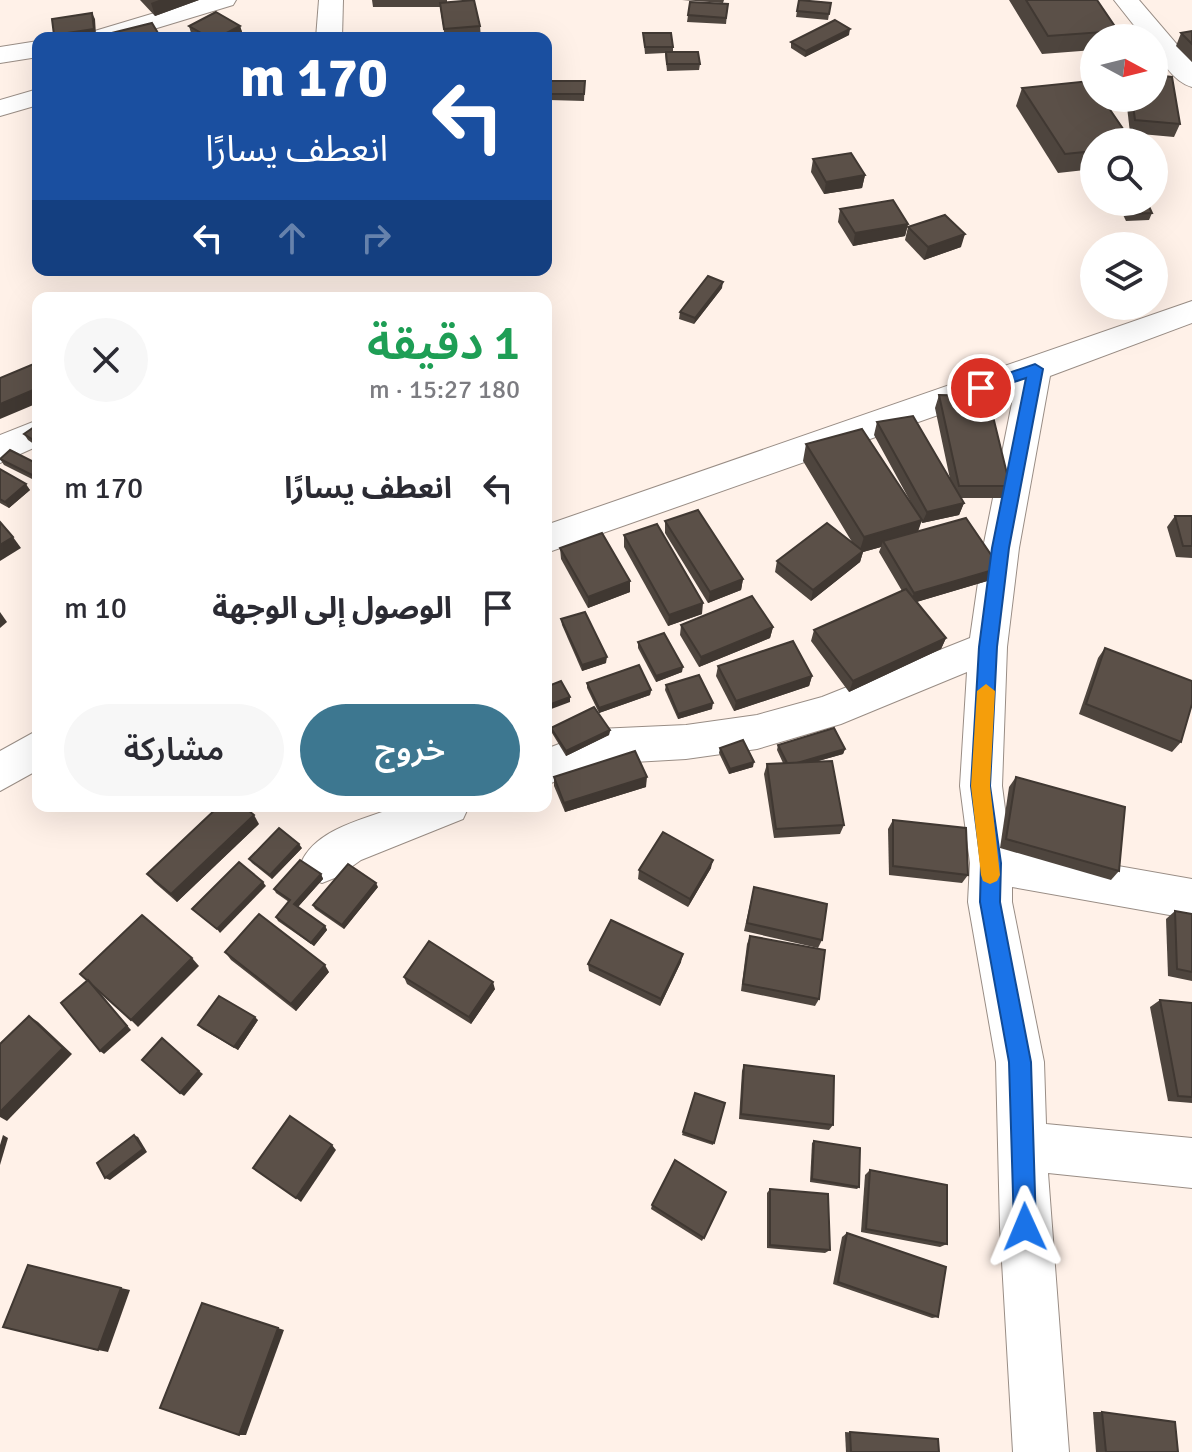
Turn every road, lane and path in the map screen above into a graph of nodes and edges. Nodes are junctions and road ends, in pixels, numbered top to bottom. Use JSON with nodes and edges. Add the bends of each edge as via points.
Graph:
{"nodes":[{"id":1,"x":224,"y":0,"type":"edge"},
{"id":2,"x":331,"y":0,"type":"edge"},
{"id":3,"x":1126,"y":0,"type":"edge"},
{"id":4,"x":117,"y":32,"type":"edge"},
{"id":5,"x":329,"y":32,"type":"edge"},
{"id":6,"x":32,"y":50,"type":"edge"},
{"id":7,"x":0,"y":55,"type":"edge"},
{"id":8,"x":1192,"y":79,"type":"edge"},
{"id":9,"x":32,"y":99,"type":"edge"},
{"id":10,"x":0,"y":108,"type":"edge"},
{"id":11,"x":1192,"y":311,"type":"edge"},
{"id":12,"x":1035,"y":369,"type":"junction"},
{"id":13,"x":32,"y":435,"type":"edge"},
{"id":14,"x":0,"y":450,"type":"edge"},
{"id":15,"x":552,"y":537,"type":"edge"},
{"id":16,"x":988,"y":647,"type":"junction"},
{"id":17,"x":32,"y":752,"type":"edge"},
{"id":18,"x":552,"y":765,"type":"edge"},
{"id":19,"x":0,"y":773,"type":"edge"},
{"id":20,"x":433,"y":812,"type":"edge"},
{"id":21,"x":322,"y":863,"type":"dead end"},
{"id":22,"x":991,"y":863,"type":"junction"},
{"id":23,"x":1192,"y":899,"type":"edge"},
{"id":24,"x":1023,"y":1146,"type":"junction"},
{"id":25,"x":1192,"y":1163,"type":"edge"},
{"id":26,"x":1041,"y":1452,"type":"edge"}],
"edges":[{"from":1,"to":4,"type":"street"},
{"from":2,"to":5,"type":"street"},
{"from":3,"to":8,"type":"street"},
{"from":6,"to":7,"type":"street"},
{"from":9,"to":10,"type":"street"},
{"from":11,"to":12,"type":"street"},
{"from":12,"to":15,"type":"street"},
{"from":12,"to":16,"type":"street"},
{"from":13,"to":14,"type":"street"},
{"from":16,"to":18,"type":"street","via":[[827,712],[757,732],[598,747]]},
{"from":16,"to":22,"type":"street","via":[[981,786]]},
{"from":17,"to":19,"type":"street"},
{"from":20,"to":21,"type":"street","via":[[346,846]]},
{"from":22,"to":23,"type":"street"},
{"from":22,"to":24,"type":"street","via":[[990,902],[1020,1062]]},
{"from":24,"to":25,"type":"street"},
{"from":24,"to":26,"type":"street"}]}
